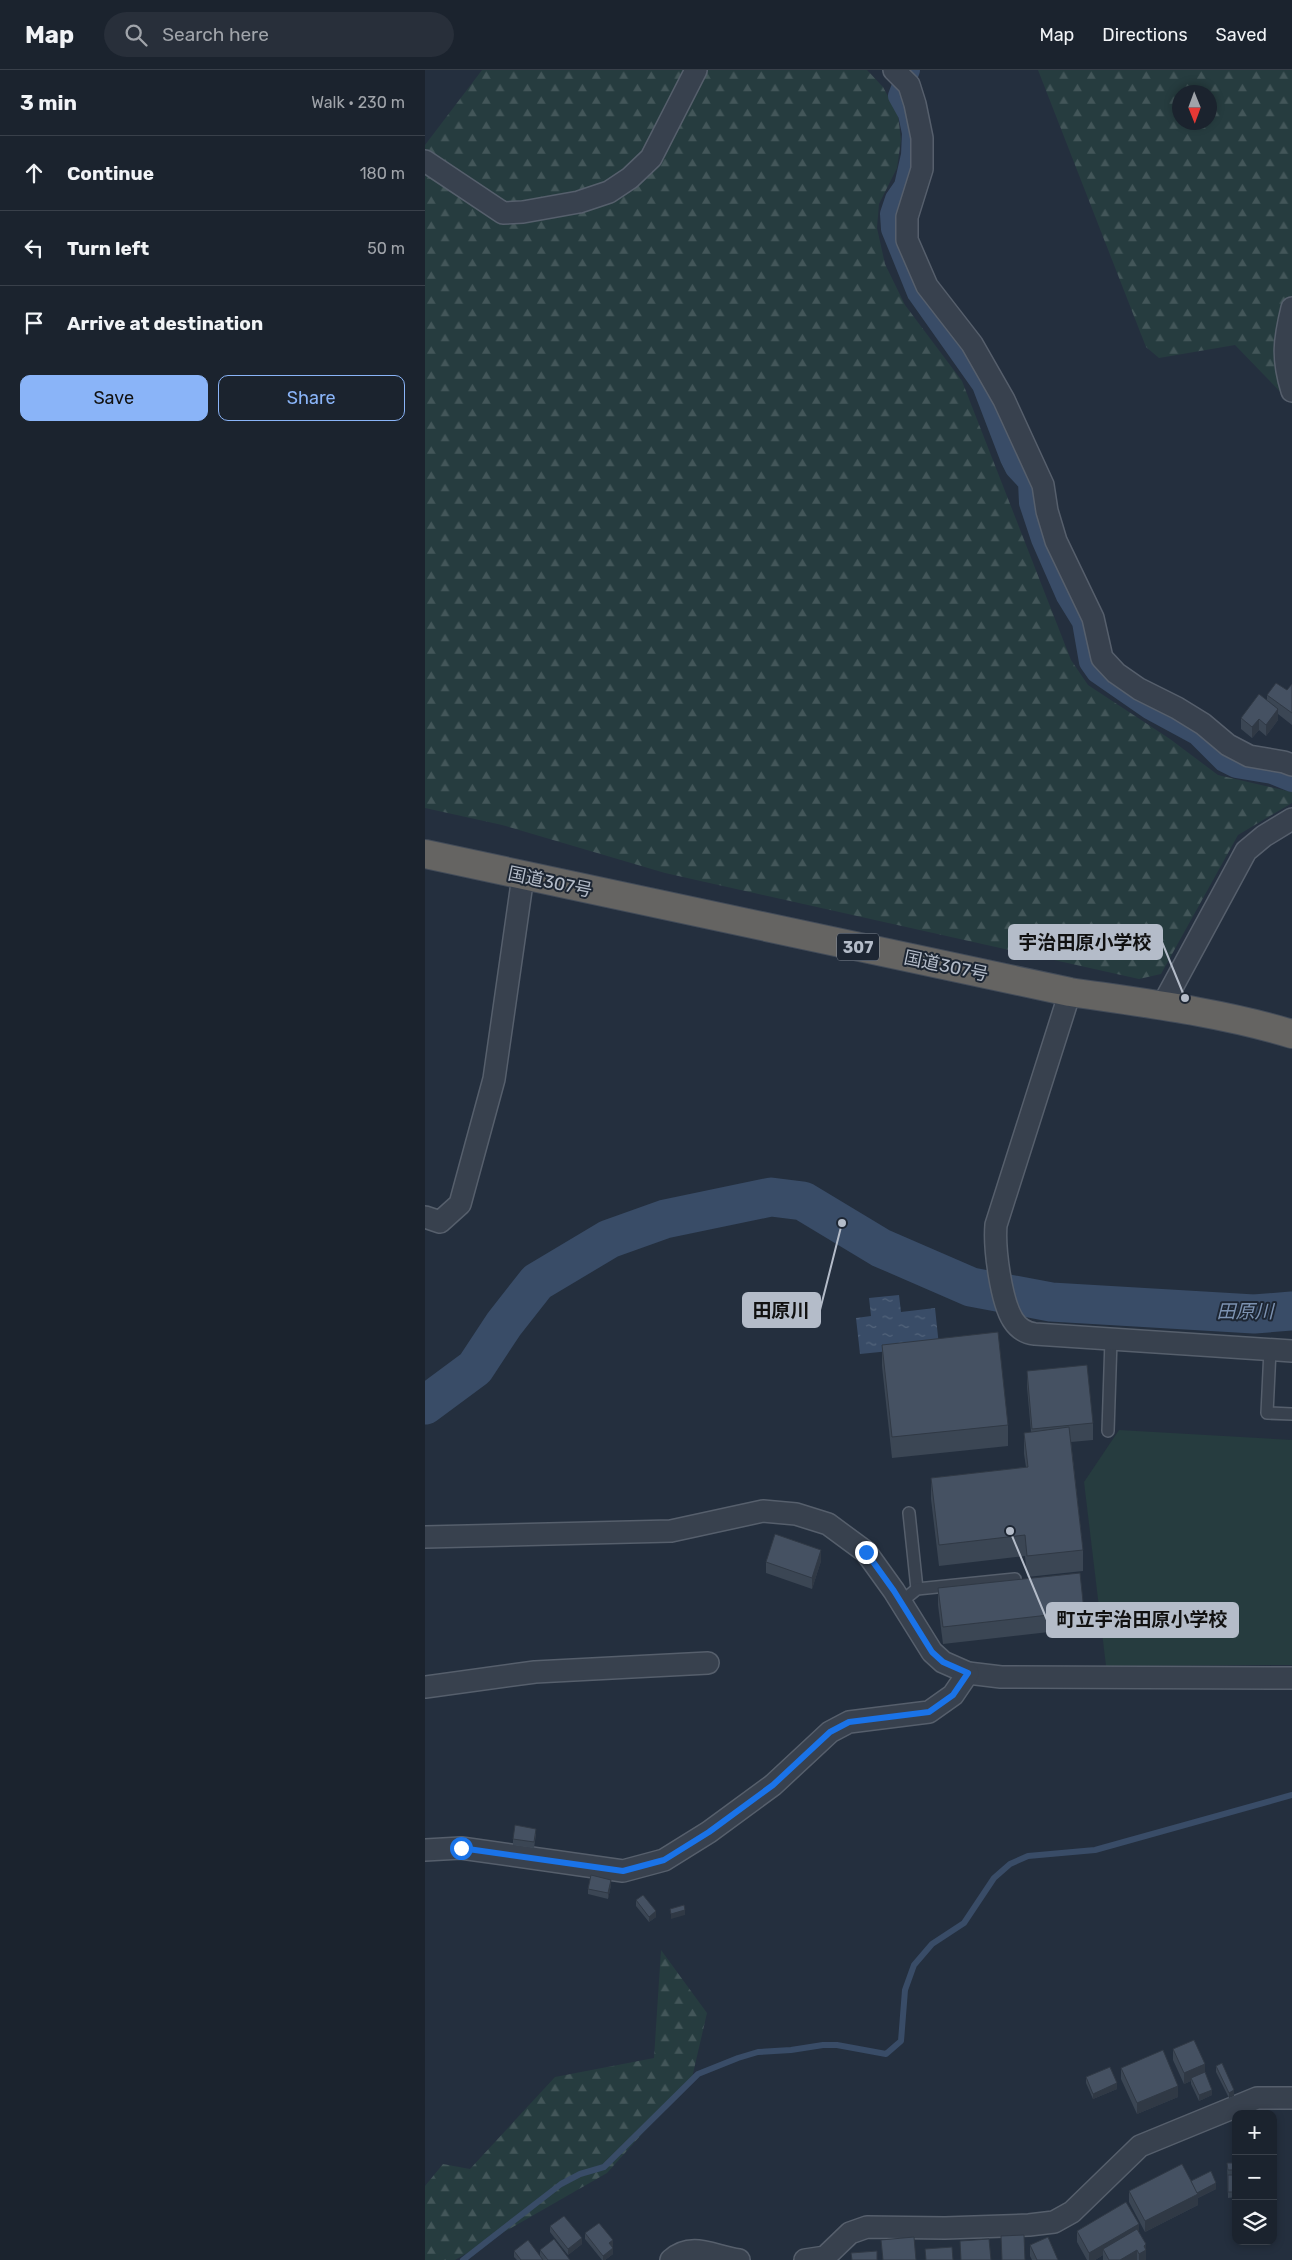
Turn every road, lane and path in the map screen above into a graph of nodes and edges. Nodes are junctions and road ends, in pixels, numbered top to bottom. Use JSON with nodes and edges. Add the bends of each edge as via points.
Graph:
{"nodes":[{"id":1,"x":696,"y":70,"type":"edge"},
{"id":2,"x":902,"y":78,"type":"edge"},
{"id":3,"x":425,"y":161,"type":"edge"},
{"id":4,"x":1292,"y":308,"type":"edge"},
{"id":5,"x":1292,"y":391,"type":"edge"},
{"id":6,"x":1292,"y":765,"type":"edge"},
{"id":7,"x":1292,"y":819,"type":"edge"},
{"id":8,"x":425,"y":854,"type":"edge"},
{"id":9,"x":523,"y":876,"type":"junction"},
{"id":10,"x":1070,"y":992,"type":"junction"},
{"id":11,"x":1162,"y":1006,"type":"junction"},
{"id":12,"x":1292,"y":1034,"type":"edge"},
{"id":13,"x":425,"y":1218,"type":"edge"},
{"id":14,"x":1111,"y":1340,"type":"junction"},
{"id":15,"x":1270,"y":1350,"type":"junction"},
{"id":16,"x":1292,"y":1351,"type":"edge"},
{"id":17,"x":1292,"y":1414,"type":"edge"},
{"id":18,"x":1108,"y":1431,"type":"dead end"},
{"id":19,"x":909,"y":1513,"type":"dead end"},
{"id":20,"x":425,"y":1536,"type":"edge"},
{"id":21,"x":1015,"y":1579,"type":"edge"},
{"id":22,"x":909,"y":1596,"type":"junction"},
{"id":23,"x":708,"y":1663,"type":"dead end"},
{"id":24,"x":968,"y":1673,"type":"junction"},
{"id":25,"x":1292,"y":1678,"type":"edge"},
{"id":26,"x":425,"y":1688,"type":"edge"},
{"id":27,"x":425,"y":1850,"type":"edge"},
{"id":28,"x":1292,"y":2098,"type":"edge"},
{"id":29,"x":818,"y":2259,"type":"edge"},
{"id":30,"x":671,"y":2260,"type":"edge"},
{"id":31,"x":739,"y":2260,"type":"edge"}],
"edges":[{"from":1,"to":3,"type":"street","via":[[651,158],[609,192],[579,202],[503,213]]},
{"from":2,"to":6,"type":"street","via":[[915,104],[922,138],[922,169],[907,217],[907,240],[927,286],[972,344],[1004,400],[1043,485],[1056,541],[1093,618],[1102,658],[1139,689],[1203,724],[1228,745],[1249,756]]},
{"from":4,"to":5,"type":"street","via":[[1285,338],[1285,368]]},
{"from":7,"to":11,"type":"street","via":[[1246,851]]},
{"from":8,"to":9,"type":"highway","name":"国道307号","number":"307"},
{"from":9,"to":10,"type":"highway","name":"国道307号","number":"307"},
{"from":9,"to":13,"type":"street","via":[[495,1079],[460,1204],[440,1222]]},
{"from":10,"to":11,"type":"highway","name":"国道307号","number":"307"},
{"from":10,"to":14,"type":"street","via":[[999,1212],[995,1239],[1001,1280],[1013,1321],[1029,1333]]},
{"from":11,"to":12,"type":"highway","name":"国道307号","number":"307"},
{"from":14,"to":15,"type":"street"},
{"from":14,"to":18,"type":"lane"},
{"from":15,"to":16,"type":"street"},
{"from":15,"to":17,"type":"lane","via":[[1267,1413]]},
{"from":19,"to":22,"type":"lane"},
{"from":20,"to":22,"type":"street","via":[[671,1531],[763,1511],[796,1514],[828,1524],[866,1552]]},
{"from":21,"to":22,"type":"lane"},
{"from":22,"to":24,"type":"street","via":[[932,1652],[943,1662]]},
{"from":23,"to":26,"type":"street","via":[[535,1672]]},
{"from":24,"to":25,"type":"street","via":[[1001,1677]]},
{"from":24,"to":27,"type":"street","via":[[953,1695],[929,1712],[849,1722],[830,1732],[773,1785],[664,1860],[623,1871],[461,1848]]},
{"from":28,"to":29,"type":"street","via":[[1257,2098],[1140,2146],[1072,2212],[1054,2222],[867,2227],[851,2232]]},
{"from":30,"to":31,"type":"street","via":[[679,2253],[698,2249]]}]}
